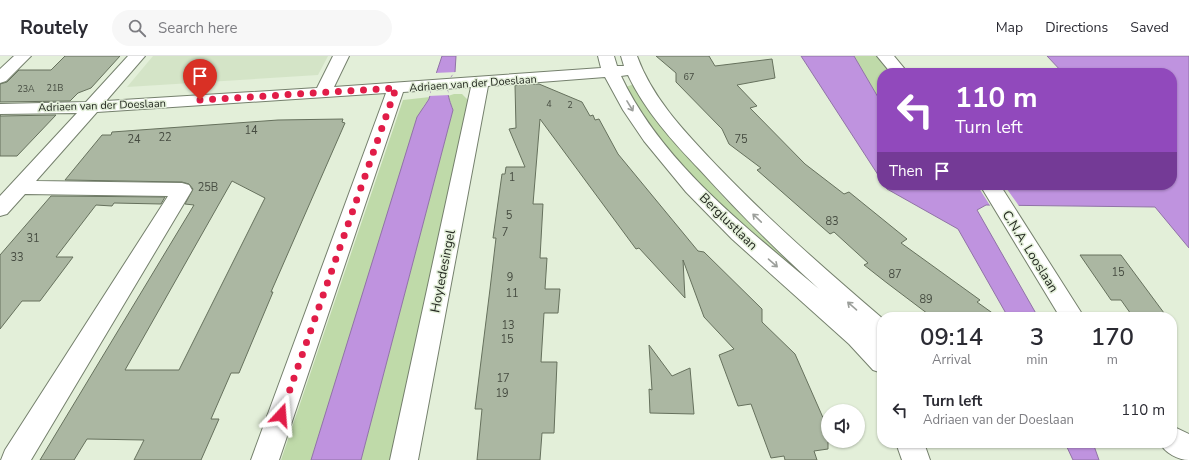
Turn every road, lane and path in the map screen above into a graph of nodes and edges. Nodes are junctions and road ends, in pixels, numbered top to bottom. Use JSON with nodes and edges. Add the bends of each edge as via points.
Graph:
{"nodes":[{"id":1,"x":24,"y":56,"type":"edge"},
{"id":2,"x":137,"y":56,"type":"edge"},
{"id":3,"x":341,"y":56,"type":"edge"},
{"id":4,"x":885,"y":56,"type":"edge"},
{"id":5,"x":632,"y":63,"type":"edge"},
{"id":6,"x":608,"y":64,"type":"edge"},
{"id":7,"x":896,"y":68,"type":"edge"},
{"id":8,"x":0,"y":78,"type":"edge"},
{"id":9,"x":481,"y":82,"type":"junction"},
{"id":10,"x":396,"y":88,"type":"junction"},
{"id":11,"x":322,"y":93,"type":"junction"},
{"id":12,"x":92,"y":107,"type":"junction"},
{"id":13,"x":0,"y":109,"type":"edge"},
{"id":14,"x":20,"y":187,"type":"junction"},
{"id":15,"x":993,"y":190,"type":"edge"},
{"id":16,"x":0,"y":209,"type":"edge"},
{"id":17,"x":1069,"y":312,"type":"edge"},
{"id":18,"x":877,"y":328,"type":"edge"},
{"id":19,"x":877,"y":357,"type":"edge"},
{"id":20,"x":1177,"y":442,"type":"edge"},
{"id":21,"x":912,"y":448,"type":"edge"},
{"id":22,"x":1189,"y":450,"type":"edge"},
{"id":23,"x":15,"y":460,"type":"edge"},
{"id":24,"x":265,"y":460,"type":"edge"},
{"id":25,"x":404,"y":460,"type":"edge"},
{"id":26,"x":916,"y":460,"type":"edge"}],
"edges":[{"from":1,"to":8,"type":"street"},
{"from":2,"to":12,"type":"street"},
{"from":3,"to":11,"type":"street"},
{"from":4,"to":7,"type":"street"},
{"from":5,"to":6,"type":"street","name":"Adriaen van der Doeslaan"},
{"from":18,"to":5,"type":"street","name":"Berglustlaan","one_way":true,"via":[[812,272],[730,192],[669,124]]},
{"from":6,"to":9,"type":"street","name":"Adriaen van der Doeslaan"},
{"from":6,"to":19,"type":"street","name":"Berglustlaan","one_way":true,"via":[[644,130],[682,176],[723,218]]},
{"from":9,"to":10,"type":"street","name":"Adriaen van der Doeslaan"},
{"from":9,"to":25,"type":"street","name":"Hoyledesingel"},
{"from":10,"to":11,"type":"street","name":"Adriaen van der Doeslaan"},
{"from":10,"to":24,"type":"street"},
{"from":11,"to":12,"type":"street","name":"Adriaen van der Doeslaan"},
{"from":12,"to":13,"type":"street","name":"Adriaen van der Doeslaan"},
{"from":12,"to":14,"type":"street"},
{"from":14,"to":16,"type":"street"},
{"from":14,"to":23,"type":"street","via":[[182,190]]},
{"from":15,"to":17,"type":"street","name":"C.N.A. Looslaan"},
{"from":20,"to":22,"type":"street"},
{"from":21,"to":26,"type":"street"}]}
